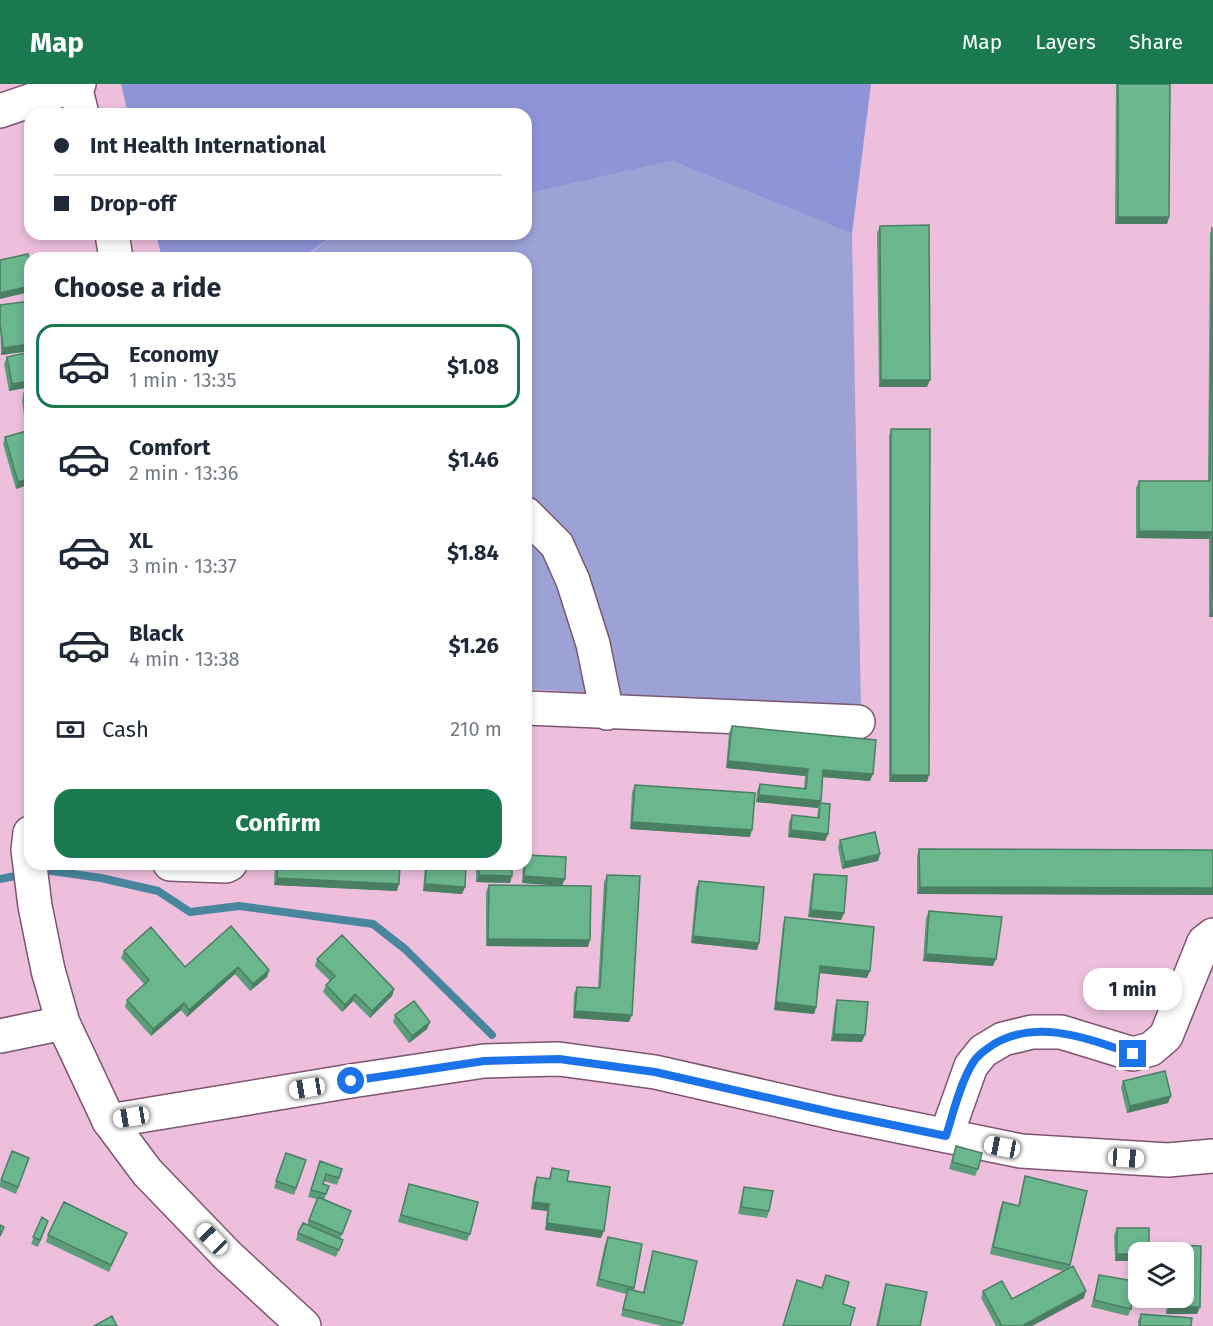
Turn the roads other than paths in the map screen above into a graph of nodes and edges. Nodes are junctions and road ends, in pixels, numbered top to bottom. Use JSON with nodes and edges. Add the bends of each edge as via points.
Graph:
{"nodes":[{"id":1,"x":79,"y":95,"type":"edge"},
{"id":2,"x":27,"y":108,"type":"edge"},
{"id":3,"x":532,"y":520,"type":"edge"},
{"id":4,"x":532,"y":708,"type":"edge"},
{"id":5,"x":607,"y":713,"type":"junction"},
{"id":6,"x":858,"y":723,"type":"dead end"},
{"id":7,"x":32,"y":870,"type":"edge"},
{"id":8,"x":1213,"y":935,"type":"edge"},
{"id":9,"x":63,"y":1023,"type":"junction"},
{"id":10,"x":0,"y":1036,"type":"edge"},
{"id":11,"x":109,"y":1121,"type":"junction"},
{"id":12,"x":946,"y":1136,"type":"junction"},
{"id":13,"x":1213,"y":1156,"type":"edge"},
{"id":14,"x":304,"y":1326,"type":"edge"}],
"edges":[{"from":1,"to":2,"type":"street"},
{"from":3,"to":5,"type":"street","via":[[557,545],[573,581],[593,644]]},
{"from":4,"to":5,"type":"street"},
{"from":5,"to":6,"type":"street"},
{"from":7,"to":9,"type":"street","via":[[48,970]]},
{"from":8,"to":12,"type":"street","via":[[1204,942],[1166,1036],[1151,1049],[1133,1054],[1061,1032],[1032,1032],[1003,1039],[983,1051],[971,1066]]},
{"from":9,"to":10,"type":"street"},
{"from":9,"to":11,"type":"street"},
{"from":11,"to":12,"type":"street","via":[[484,1061],[559,1059],[655,1072]]},
{"from":11,"to":14,"type":"street","via":[[147,1172],[228,1256]]},
{"from":12,"to":13,"type":"street","via":[[1021,1151],[1167,1160]]}]}
